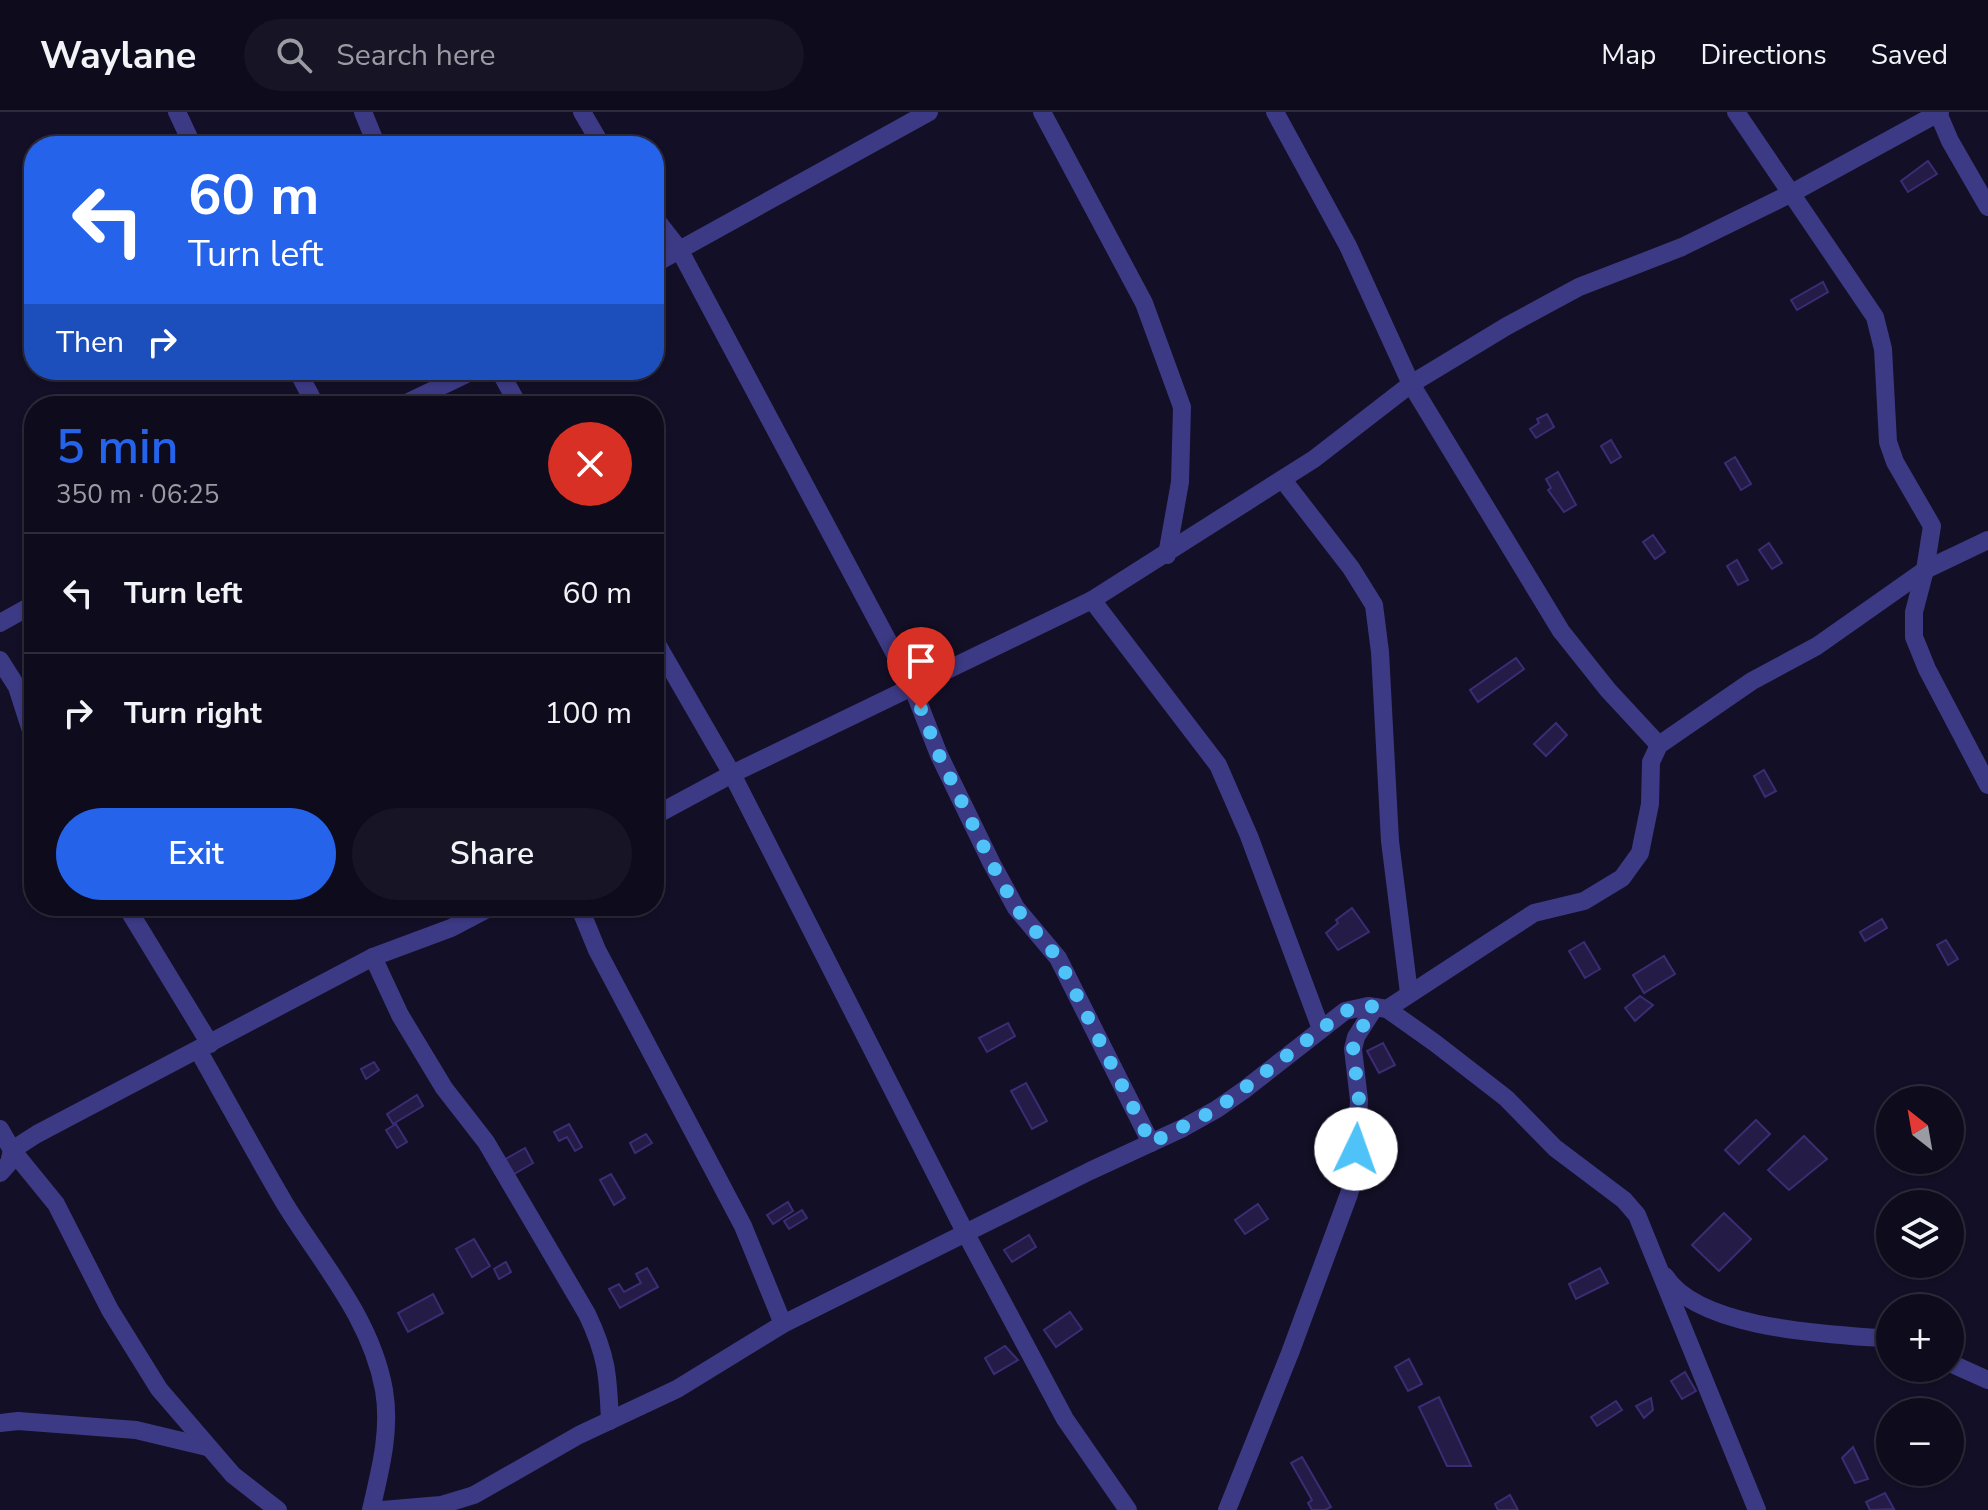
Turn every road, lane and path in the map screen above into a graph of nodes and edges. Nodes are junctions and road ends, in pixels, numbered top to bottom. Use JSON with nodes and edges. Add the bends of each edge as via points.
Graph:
{"nodes":[{"id":1,"x":177,"y":112,"type":"edge"},
{"id":2,"x":363,"y":112,"type":"edge"},
{"id":3,"x":582,"y":112,"type":"edge"},
{"id":4,"x":929,"y":112,"type":"edge"},
{"id":5,"x":1042,"y":112,"type":"edge"},
{"id":6,"x":1275,"y":112,"type":"edge"},
{"id":7,"x":1736,"y":112,"type":"edge"},
{"id":8,"x":1939,"y":113,"type":"edge"},
{"id":9,"x":188,"y":136,"type":"edge"},
{"id":10,"x":373,"y":136,"type":"edge"},
{"id":11,"x":596,"y":136,"type":"edge"},
{"id":12,"x":1792,"y":193,"type":"junction"},
{"id":13,"x":1988,"y":207,"type":"edge"},
{"id":14,"x":664,"y":230,"type":"edge"},
{"id":15,"x":679,"y":249,"type":"junction"},
{"id":16,"x":664,"y":258,"type":"edge"},
{"id":17,"x":454,"y":380,"type":"edge"},
{"id":18,"x":1411,"y":384,"type":"junction"},
{"id":19,"x":421,"y":396,"type":"edge"},
{"id":20,"x":1283,"y":480,"type":"junction"},
{"id":21,"x":1988,"y":540,"type":"edge"},
{"id":22,"x":1167,"y":555,"type":"junction"},
{"id":23,"x":1925,"y":570,"type":"junction"},
{"id":24,"x":1092,"y":600,"type":"junction"},
{"id":25,"x":24,"y":610,"type":"edge"},
{"id":26,"x":0,"y":623,"type":"edge"},
{"id":27,"x":664,"y":656,"type":"edge"},
{"id":28,"x":0,"y":660,"type":"edge"},
{"id":29,"x":912,"y":686,"type":"junction"},
{"id":30,"x":24,"y":709,"type":"edge"},
{"id":31,"x":1659,"y":745,"type":"junction"},
{"id":32,"x":732,"y":774,"type":"junction"},
{"id":33,"x":1988,"y":785,"type":"edge"},
{"id":34,"x":664,"y":811,"type":"edge"},
{"id":35,"x":132,"y":916,"type":"edge"},
{"id":36,"x":474,"y":916,"type":"edge"},
{"id":37,"x":583,"y":916,"type":"edge"},
{"id":38,"x":373,"y":957,"type":"junction"},
{"id":39,"x":1409,"y":993,"type":"junction"},
{"id":40,"x":1381,"y":1008,"type":"junction"},
{"id":41,"x":1321,"y":1029,"type":"junction"},
{"id":42,"x":204,"y":1047,"type":"junction"},
{"id":43,"x":0,"y":1129,"type":"edge"},
{"id":44,"x":1151,"y":1143,"type":"junction"},
{"id":45,"x":12,"y":1150,"type":"junction"},
{"id":46,"x":0,"y":1173,"type":"edge"},
{"id":47,"x":965,"y":1232,"type":"junction"},
{"id":48,"x":1653,"y":1257,"type":"junction"},
{"id":49,"x":783,"y":1324,"type":"junction"},
{"id":50,"x":1876,"y":1338,"type":"edge"},
{"id":51,"x":1964,"y":1369,"type":"edge"},
{"id":52,"x":1988,"y":1380,"type":"edge"},
{"id":53,"x":610,"y":1421,"type":"junction"},
{"id":54,"x":0,"y":1423,"type":"edge"},
{"id":55,"x":207,"y":1447,"type":"junction"},
{"id":56,"x":278,"y":1510,"type":"edge"},
{"id":57,"x":371,"y":1510,"type":"edge"},
{"id":58,"x":382,"y":1510,"type":"edge"},
{"id":59,"x":1128,"y":1510,"type":"edge"},
{"id":60,"x":1227,"y":1510,"type":"edge"},
{"id":61,"x":1757,"y":1510,"type":"edge"}],
"edges":[{"from":1,"to":9,"type":"street"},
{"from":2,"to":10,"type":"street"},
{"from":3,"to":11,"type":"street"},
{"from":4,"to":15,"type":"street"},
{"from":5,"to":22,"type":"street","via":[[1144,303],[1182,407],[1180,482]]},
{"from":6,"to":18,"type":"street","via":[[1348,246]]},
{"from":7,"to":12,"type":"street"},
{"from":8,"to":12,"type":"street"},
{"from":8,"to":13,"type":"street"},
{"from":12,"to":18,"type":"street","via":[[1682,247],[1579,287]]},
{"from":12,"to":23,"type":"street","via":[[1875,317],[1883,349],[1888,442],[1932,526]]},
{"from":14,"to":15,"type":"street"},
{"from":15,"to":16,"type":"street"},
{"from":15,"to":29,"type":"street"},
{"from":17,"to":19,"type":"street"},
{"from":18,"to":20,"type":"street"},
{"from":18,"to":31,"type":"street","via":[[1561,631]]},
{"from":20,"to":22,"type":"street"},
{"from":20,"to":39,"type":"street","via":[[1374,605],[1390,841]]},
{"from":21,"to":23,"type":"street"},
{"from":22,"to":24,"type":"street"},
{"from":23,"to":31,"type":"street","via":[[1817,646],[1752,681]]},
{"from":23,"to":33,"type":"street","via":[[1914,612],[1914,637]]},
{"from":24,"to":29,"type":"street"},
{"from":24,"to":41,"type":"street","via":[[1218,765]]},
{"from":25,"to":26,"type":"street"},
{"from":27,"to":32,"type":"street"},
{"from":28,"to":30,"type":"street"},
{"from":29,"to":32,"type":"street"},
{"from":29,"to":44,"type":"street","via":[[992,864],[1016,908],[1058,958]]},
{"from":31,"to":39,"type":"street","via":[[1651,762],[1650,804],[1640,853],[1622,878],[1584,901],[1534,913]]},
{"from":32,"to":34,"type":"street"},
{"from":32,"to":47,"type":"street"},
{"from":35,"to":42,"type":"street"},
{"from":36,"to":38,"type":"street"},
{"from":37,"to":49,"type":"street","via":[[743,1226]]},
{"from":38,"to":42,"type":"street"},
{"from":38,"to":53,"type":"street","via":[[400,1015],[444,1088],[486,1142],[587,1314],[607,1366]]},
{"from":39,"to":40,"type":"street"},
{"from":40,"to":41,"type":"street","via":[[1345,1011]]},
{"from":40,"to":48,"type":"street","via":[[1506,1098],[1555,1148],[1624,1200],[1637,1215]]},
{"from":40,"to":60,"type":"street","via":[[1356,1037],[1353,1049],[1359,1100],[1349,1194]]},
{"from":41,"to":44,"type":"street","via":[[1217,1109]]},
{"from":42,"to":45,"type":"street"},
{"from":42,"to":57,"type":"street","via":[[286,1205],[340,1285],[374,1349],[384,1393],[386,1444]]},
{"from":43,"to":45,"type":"street"},
{"from":44,"to":47,"type":"street"},
{"from":45,"to":46,"type":"street"},
{"from":45,"to":55,"type":"street","via":[[56,1204],[110,1310],[159,1389]]},
{"from":47,"to":49,"type":"street"},
{"from":47,"to":59,"type":"street","via":[[1065,1419]]},
{"from":48,"to":50,"type":"street","via":[[1669,1282],[1692,1299],[1745,1321]]},
{"from":48,"to":61,"type":"street"},
{"from":49,"to":53,"type":"street","via":[[677,1389]]},
{"from":51,"to":52,"type":"street"},
{"from":53,"to":58,"type":"street","via":[[474,1495],[441,1505]]},
{"from":54,"to":55,"type":"street","via":[[136,1430]]},
{"from":55,"to":56,"type":"street"}]}
